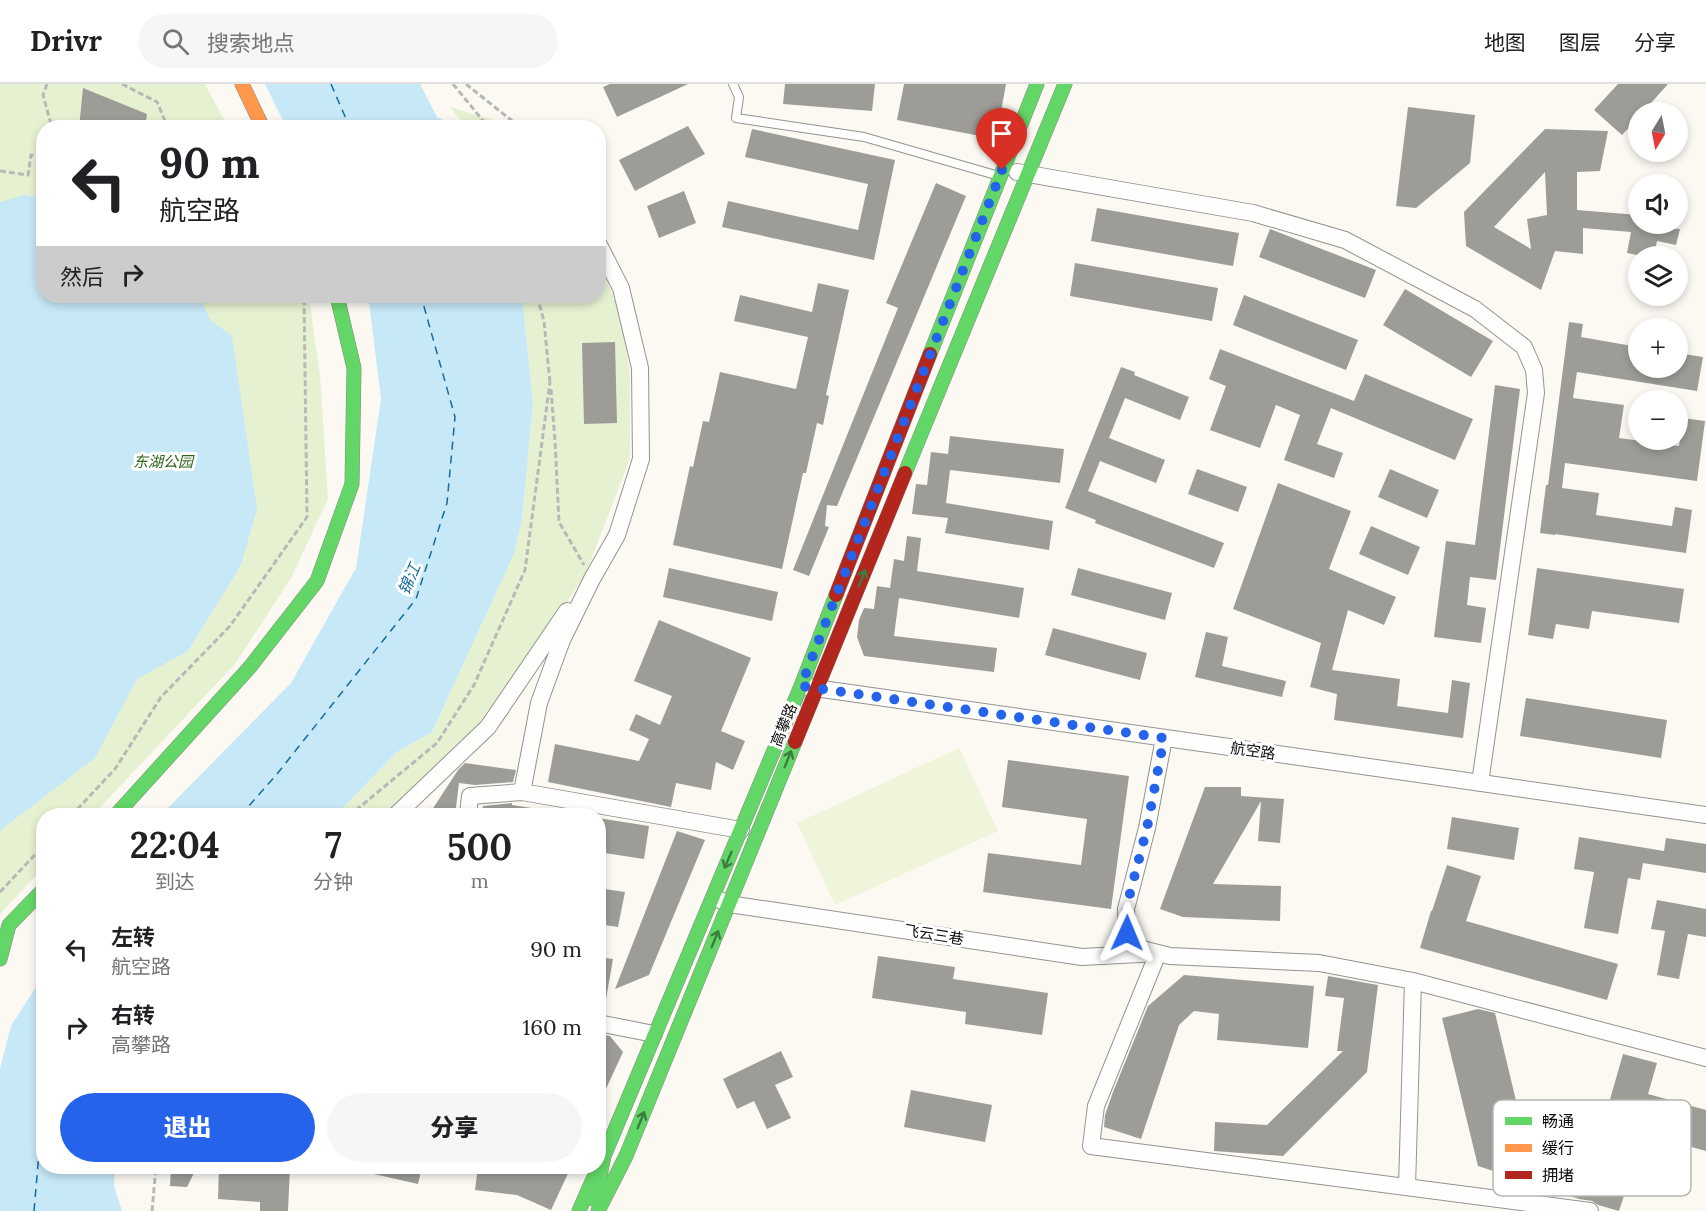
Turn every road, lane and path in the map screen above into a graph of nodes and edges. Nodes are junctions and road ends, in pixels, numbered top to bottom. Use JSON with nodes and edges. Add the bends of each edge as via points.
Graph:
{"nodes":[{"id":1,"x":47,"y":84,"type":"edge"},
{"id":2,"x":122,"y":84,"type":"edge"},
{"id":3,"x":242,"y":84,"type":"edge"},
{"id":4,"x":453,"y":84,"type":"edge"},
{"id":5,"x":466,"y":84,"type":"edge"},
{"id":6,"x":733,"y":84,"type":"edge"},
{"id":7,"x":1037,"y":84,"type":"edge"},
{"id":8,"x":1065,"y":84,"type":"edge"},
{"id":9,"x":50,"y":120,"type":"edge"},
{"id":10,"x":165,"y":120,"type":"edge"},
{"id":11,"x":259,"y":120,"type":"edge"},
{"id":12,"x":482,"y":120,"type":"edge"},
{"id":13,"x":510,"y":120,"type":"edge"},
{"id":14,"x":36,"y":156,"type":"edge"},
{"id":15,"x":0,"y":171,"type":"edge"},
{"id":16,"x":1001,"y":173,"type":"junction"},
{"id":17,"x":1027,"y":174,"type":"junction"},
{"id":18,"x":606,"y":259,"type":"edge"},
{"id":19,"x":304,"y":303,"type":"edge"},
{"id":20,"x":339,"y":303,"type":"edge"},
{"id":21,"x":539,"y":303,"type":"edge"},
{"id":22,"x":550,"y":382,"type":"junction"},
{"id":23,"x":592,"y":579,"type":"junction"},
{"id":24,"x":809,"y":688,"type":"junction"},
{"id":25,"x":1164,"y":738,"type":"junction"},
{"id":26,"x":1480,"y":783,"type":"junction"},
{"id":27,"x":522,"y":792,"type":"junction"},
{"id":28,"x":78,"y":808,"type":"edge"},
{"id":29,"x":122,"y":808,"type":"edge"},
{"id":30,"x":359,"y":808,"type":"edge"},
{"id":31,"x":403,"y":808,"type":"edge"},
{"id":32,"x":469,"y":808,"type":"edge"},
{"id":33,"x":1706,"y":814,"type":"edge"},
{"id":34,"x":741,"y":830,"type":"junction"},
{"id":35,"x":36,"y":854,"type":"edge"},
{"id":36,"x":0,"y":892,"type":"edge"},
{"id":37,"x":36,"y":897,"type":"edge"},
{"id":38,"x":712,"y":897,"type":"junction"},
{"id":39,"x":729,"y":904,"type":"junction"},
{"id":40,"x":1158,"y":953,"type":"junction"},
{"id":41,"x":0,"y":959,"type":"edge"},
{"id":42,"x":1413,"y":981,"type":"junction"},
{"id":43,"x":606,"y":1025,"type":"edge"},
{"id":44,"x":654,"y":1034,"type":"junction"},
{"id":45,"x":1706,"y":1058,"type":"edge"},
{"id":46,"x":606,"y":1149,"type":"edge"},
{"id":47,"x":626,"y":1156,"type":"junction"},
{"id":48,"x":155,"y":1174,"type":"edge"},
{"id":49,"x":595,"y":1174,"type":"edge"},
{"id":50,"x":600,"y":1174,"type":"edge"},
{"id":51,"x":1407,"y":1187,"type":"junction"},
{"id":52,"x":617,"y":1200,"type":"dead end"},
{"id":53,"x":152,"y":1211,"type":"edge"},
{"id":54,"x":579,"y":1211,"type":"edge"},
{"id":55,"x":593,"y":1211,"type":"edge"},
{"id":56,"x":598,"y":1211,"type":"edge"},
{"id":57,"x":1590,"y":1211,"type":"edge"}],
"edges":[{"from":1,"to":9,"type":"path","via":[[43,95]]},
{"from":2,"to":10,"type":"path","via":[[157,102]]},
{"from":3,"to":11,"type":"main road"},
{"from":4,"to":12,"type":"path"},
{"from":5,"to":13,"type":"path"},
{"from":6,"to":16,"type":"lane","via":[[739,97],[736,118],[864,137]]},
{"from":7,"to":16,"type":"main road","name":"高攀路"},
{"from":8,"to":17,"type":"main road","name":"高攀路"},
{"from":14,"to":15,"type":"path","via":[[31,155],[28,175]]},
{"from":16,"to":17,"type":"street"},
{"from":16,"to":24,"type":"main road","name":"高攀路"},
{"from":24,"to":17,"type":"main road","name":"高攀路","one_way":true},
{"from":17,"to":26,"type":"street","via":[[1253,213],[1345,240],[1475,309],[1524,347],[1534,370],[1536,393]]},
{"from":18,"to":23,"type":"street","via":[[621,288],[640,368],[641,459],[617,535]]},
{"from":19,"to":28,"type":"path","via":[[307,517],[230,626],[161,697],[115,769]]},
{"from":20,"to":29,"type":"main road","via":[[354,368],[352,484],[317,581],[250,667]]},
{"from":21,"to":22,"type":"path"},
{"from":22,"to":23,"type":"path","via":[[559,522]]},
{"from":22,"to":30,"type":"path","via":[[525,570],[474,685],[437,742]]},
{"from":23,"to":27,"type":"street","via":[[562,640],[539,704]]},
{"from":23,"to":31,"type":"street","via":[[488,727]]},
{"from":24,"to":25,"type":"street","name":"航空路"},
{"from":24,"to":34,"type":"main road","name":"高攀路"},
{"from":39,"to":24,"type":"main road","name":"高攀路","one_way":true},
{"from":25,"to":26,"type":"street","name":"航空路"},
{"from":25,"to":40,"type":"street","via":[[1126,909],[1127,933],[1142,949]]},
{"from":26,"to":33,"type":"street","name":"航空路"},
{"from":27,"to":32,"type":"street","via":[[470,796]]},
{"from":27,"to":34,"type":"street"},
{"from":34,"to":38,"type":"main road","name":"高攀路","one_way":true},
{"from":35,"to":36,"type":"path"},
{"from":37,"to":41,"type":"main road","via":[[9,925]]},
{"from":38,"to":39,"type":"street","name":"飞云三巷"},
{"from":38,"to":44,"type":"main road","name":"高攀路"},
{"from":39,"to":40,"type":"street","name":"飞云三巷","via":[[1082,957]]},
{"from":47,"to":39,"type":"main road","name":"高攀路","one_way":true},
{"from":40,"to":42,"type":"street","via":[[1319,963]]},
{"from":40,"to":51,"type":"street","via":[[1096,1106],[1091,1146]]},
{"from":42,"to":45,"type":"street"},
{"from":42,"to":51,"type":"street"},
{"from":43,"to":44,"type":"street"},
{"from":44,"to":46,"type":"main road","name":"高攀路"},
{"from":47,"to":52,"type":"main road"},
{"from":47,"to":56,"type":"main road","name":"高攀路"},
{"from":48,"to":53,"type":"path"},
{"from":49,"to":54,"type":"main road"},
{"from":50,"to":55,"type":"main road","name":"高攀路"},
{"from":51,"to":57,"type":"street"}]}
